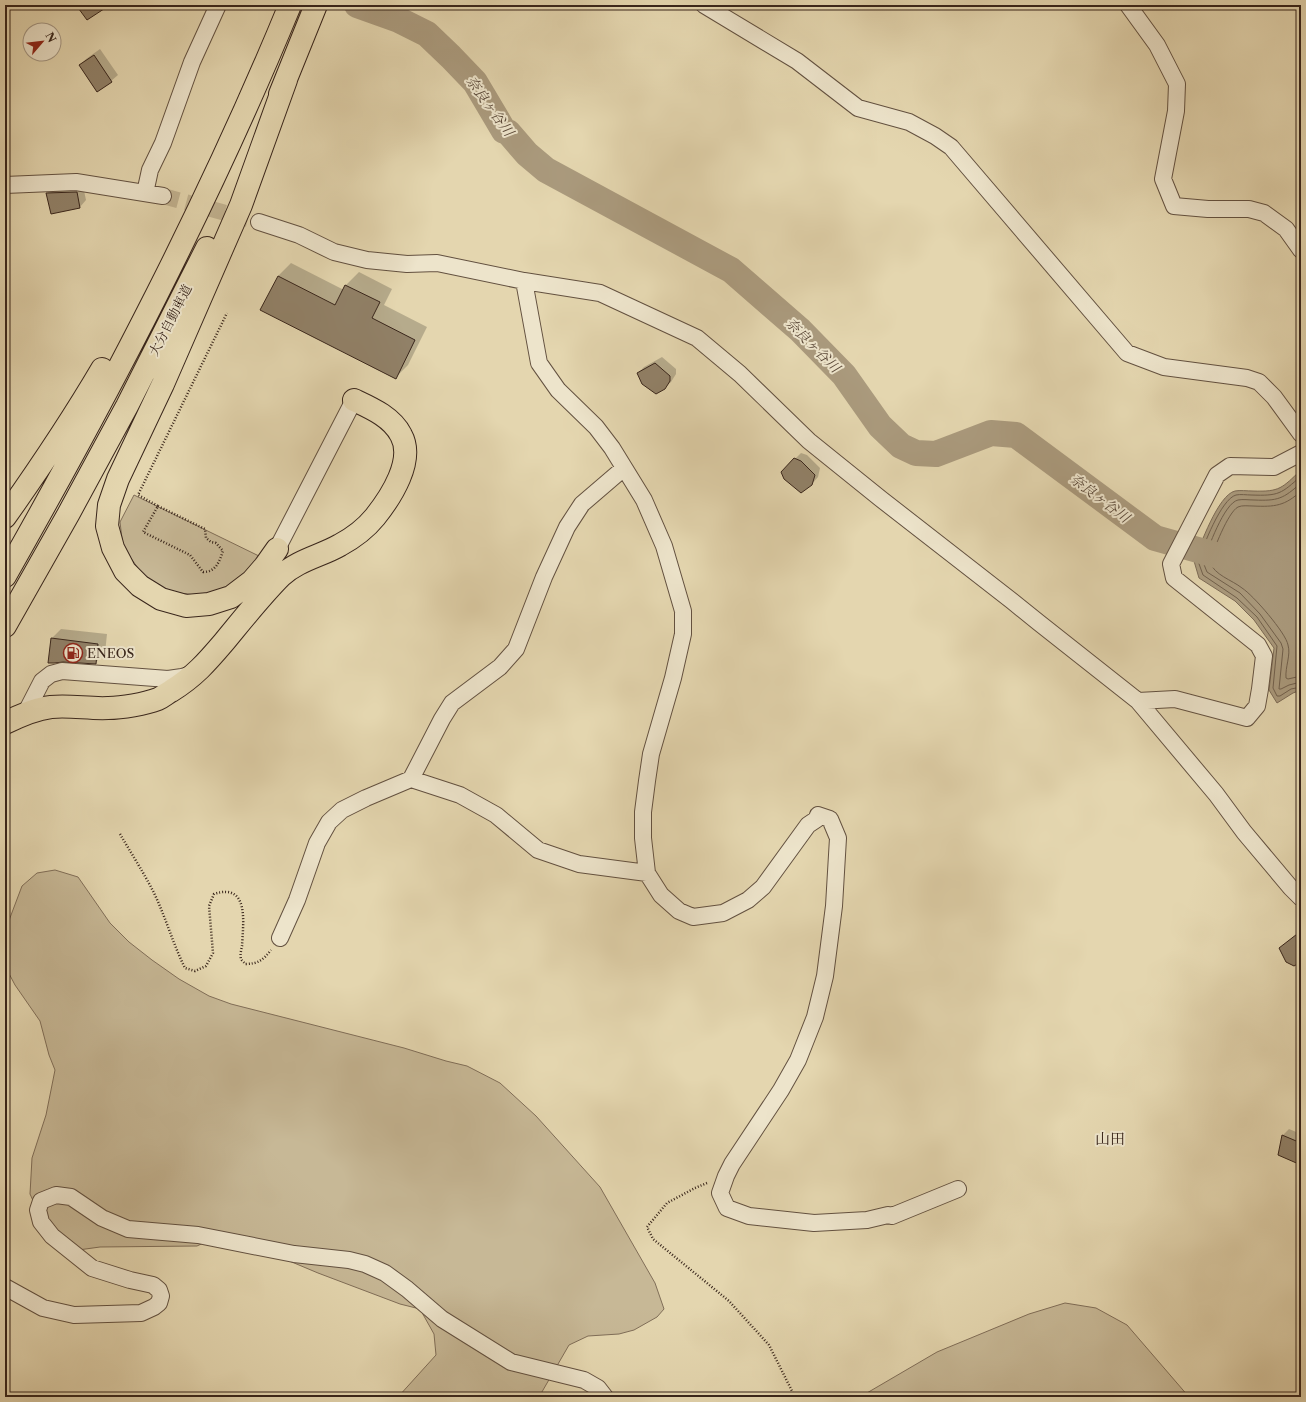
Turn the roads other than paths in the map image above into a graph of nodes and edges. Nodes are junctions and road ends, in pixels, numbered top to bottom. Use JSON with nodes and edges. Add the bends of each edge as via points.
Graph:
{"nodes":[{"id":1,"x":218,"y":5,"type":"edge"},
{"id":2,"x":704,"y":5,"type":"edge"},
{"id":3,"x":1128,"y":5,"type":"edge"},
{"id":4,"x":288,"y":8,"type":"edge"},
{"id":5,"x":313,"y":13,"type":"edge"},
{"id":6,"x":263,"y":70,"type":"junction"},
{"id":7,"x":286,"y":80,"type":"junction"},
{"id":8,"x":5,"y":185,"type":"edge"},
{"id":9,"x":145,"y":193,"type":"junction"},
{"id":10,"x":163,"y":196,"type":"tunnel mouth"},
{"id":11,"x":259,"y":222,"type":"tunnel mouth"},
{"id":12,"x":1301,"y":250,"type":"edge"},
{"id":13,"x":524,"y":281,"type":"junction"},
{"id":14,"x":354,"y":400,"type":"joint"},
{"id":15,"x":1301,"y":434,"type":"edge"},
{"id":16,"x":1301,"y":453,"type":"edge"},
{"id":17,"x":624,"y":468,"type":"junction"},
{"id":18,"x":5,"y":517,"type":"edge"},
{"id":19,"x":277,"y":549,"type":"joint"},
{"id":20,"x":5,"y":576,"type":"edge"},
{"id":21,"x":5,"y":626,"type":"edge"},
{"id":22,"x":200,"y":670,"type":"junction"},
{"id":23,"x":1138,"y":701,"type":"junction"},
{"id":24,"x":25,"y":714,"type":"junction"},
{"id":25,"x":5,"y":723,"type":"edge"},
{"id":26,"x":411,"y":779,"type":"junction"},
{"id":27,"x":647,"y":873,"type":"junction"},
{"id":28,"x":1301,"y":898,"type":"edge"},
{"id":29,"x":280,"y":938,"type":"road end"},
{"id":30,"x":958,"y":1188,"type":"dead end"},
{"id":31,"x":5,"y":1287,"type":"edge"},
{"id":32,"x":605,"y":1397,"type":"edge"}],
"edges":[{"from":1,"to":9,"type":"street","via":[[192,62],[163,143],[150,170]]},
{"from":2,"to":15,"type":"street","via":[[797,60],[858,108],[909,122],[950,147],[1127,353],[1164,367],[1247,378],[1259,382],[1274,397]]},
{"from":3,"to":12,"type":"street","via":[[1158,45],[1177,84],[1176,111],[1163,179],[1174,206],[1249,209],[1264,213],[1286,229]]},
{"from":4,"to":6,"type":"highway","name":"大分自動車道"},
{"from":5,"to":7,"type":"highway","name":"大分自動車道"},
{"from":6,"to":18,"type":"highway","via":[[236,112],[196,198],[114,349],[76,414]]},
{"from":6,"to":20,"type":"highway","name":"大分自動車道","via":[[158,292]]},
{"from":7,"to":19,"type":"highway","via":[[241,205],[163,384],[118,479],[109,505],[108,526],[113,548],[125,571],[140,586],[162,599],[186,606],[208,604],[231,597],[252,581]]},
{"from":7,"to":21,"type":"highway","name":"大分自動車道","via":[[232,198],[127,406]]},
{"from":8,"to":9,"type":"street","via":[[76,182]]},
{"from":9,"to":10,"type":"street"},
{"from":11,"to":13,"type":"street","via":[[299,235],[334,252],[367,260],[407,264],[437,263]]},
{"from":13,"to":17,"type":"street","via":[[539,363],[558,390],[596,427]]},
{"from":13,"to":23,"type":"street","via":[[600,293],[697,338],[740,374],[809,441]]},
{"from":14,"to":19,"type":"street"},
{"from":14,"to":22,"type":"highway","via":[[376,411],[402,435],[406,449],[405,465],[390,496],[375,517],[358,533],[340,545],[300,562],[283,574]]},
{"from":16,"to":23,"type":"street","via":[[1274,467],[1230,466],[1217,475],[1171,564],[1174,578],[1258,645],[1264,656],[1257,706],[1247,718],[1175,699]]},
{"from":17,"to":26,"type":"street","via":[[582,504],[567,527],[544,577],[516,649],[500,667],[452,703]]},
{"from":17,"to":27,"type":"street","via":[[644,500],[664,546],[683,611],[683,634],[651,754],[647,781],[643,812]]},
{"from":22,"to":24,"type":"highway","via":[[158,698],[133,705],[108,708],[50,707]]},
{"from":22,"to":24,"type":"street","via":[[168,679],[62,671],[51,674],[42,681]]},
{"from":23,"to":28,"type":"street"},
{"from":24,"to":25,"type":"highway"},
{"from":26,"to":27,"type":"street","via":[[460,795],[496,815],[538,850],[579,864]]},
{"from":26,"to":29,"type":"street","via":[[342,810],[329,822],[317,843],[297,900]]},
{"from":27,"to":30,"type":"street","via":[[662,896],[679,911],[693,917],[723,913],[748,900],[763,887],[818,815],[830,819],[838,838],[834,906],[825,976],[815,1017],[794,1066],[726,1176],[720,1193],[727,1208],[749,1216],[814,1223],[866,1220],[892,1216]]},
{"from":31,"to":32,"type":"street","via":[[43,1308],[74,1315],[141,1312],[159,1303],[159,1290],[153,1285],[92,1268],[52,1236],[41,1222],[38,1210],[41,1201],[56,1195],[71,1197],[102,1218],[128,1229],[198,1235],[294,1254],[365,1264],[385,1273],[442,1319],[510,1362],[584,1380],[598,1388]]}]}
